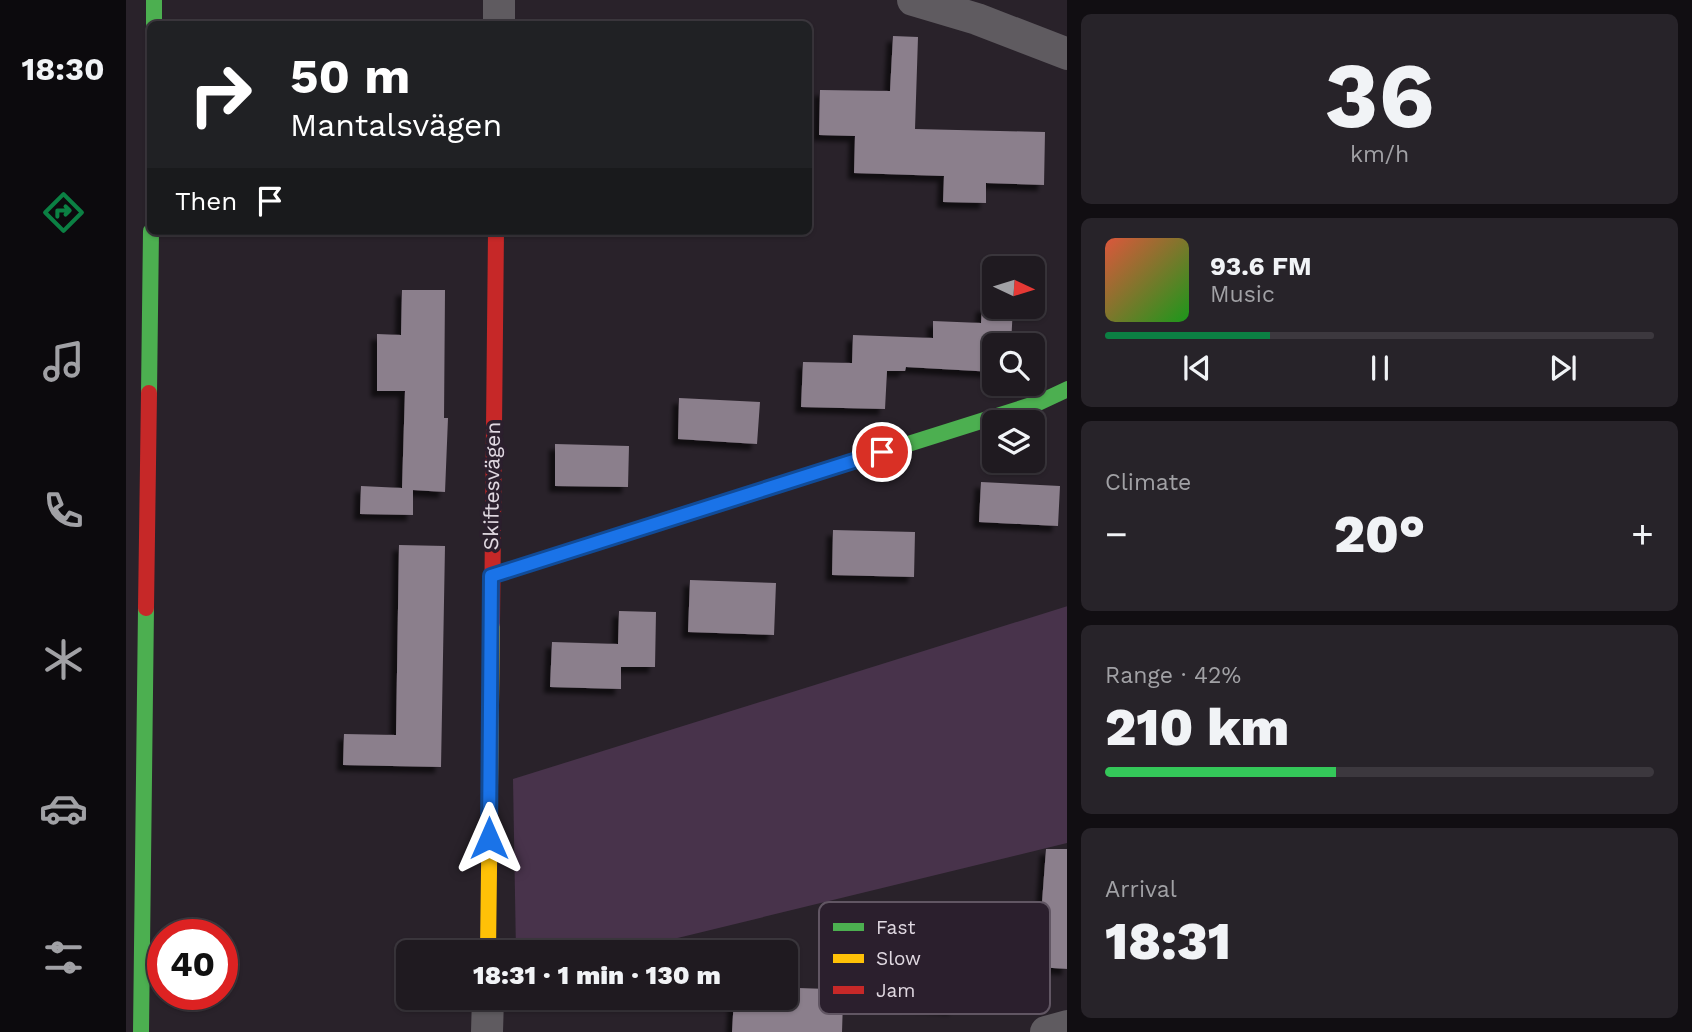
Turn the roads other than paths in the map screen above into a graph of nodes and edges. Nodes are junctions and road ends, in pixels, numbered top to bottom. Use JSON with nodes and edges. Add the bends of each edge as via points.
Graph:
{"nodes":[{"id":1,"x":154,"y":0,"type":"edge"},
{"id":2,"x":499,"y":0,"type":"edge"},
{"id":3,"x":913,"y":0,"type":"edge"},
{"id":4,"x":153,"y":21,"type":"edge"},
{"id":5,"x":499,"y":21,"type":"edge"},
{"id":6,"x":1067,"y":54,"type":"edge"},
{"id":7,"x":151,"y":235,"type":"edge"},
{"id":8,"x":496,"y":235,"type":"edge"},
{"id":9,"x":1067,"y":389,"type":"edge"},
{"id":10,"x":137,"y":557,"type":"edge"},
{"id":11,"x":491,"y":576,"type":"junction"},
{"id":12,"x":488,"y":940,"type":"edge"},
{"id":13,"x":488,"y":1010,"type":"edge"},
{"id":14,"x":1067,"y":1026,"type":"edge"},
{"id":15,"x":141,"y":1032,"type":"edge"},
{"id":16,"x":487,"y":1032,"type":"edge"},
{"id":17,"x":1046,"y":1032,"type":"edge"}],
"edges":[{"from":1,"to":4,"type":"street"},
{"from":2,"to":5,"type":"street"},
{"from":3,"to":6,"type":"street"},
{"from":7,"to":10,"type":"street"},
{"from":8,"to":11,"type":"street","name":"Skiftesvägen"},
{"from":9,"to":11,"type":"street","via":[[1038,403]]},
{"from":10,"to":15,"type":"street"},
{"from":11,"to":12,"type":"street","name":"Skiftesvägen"},
{"from":13,"to":16,"type":"street"},
{"from":14,"to":17,"type":"street"}]}
